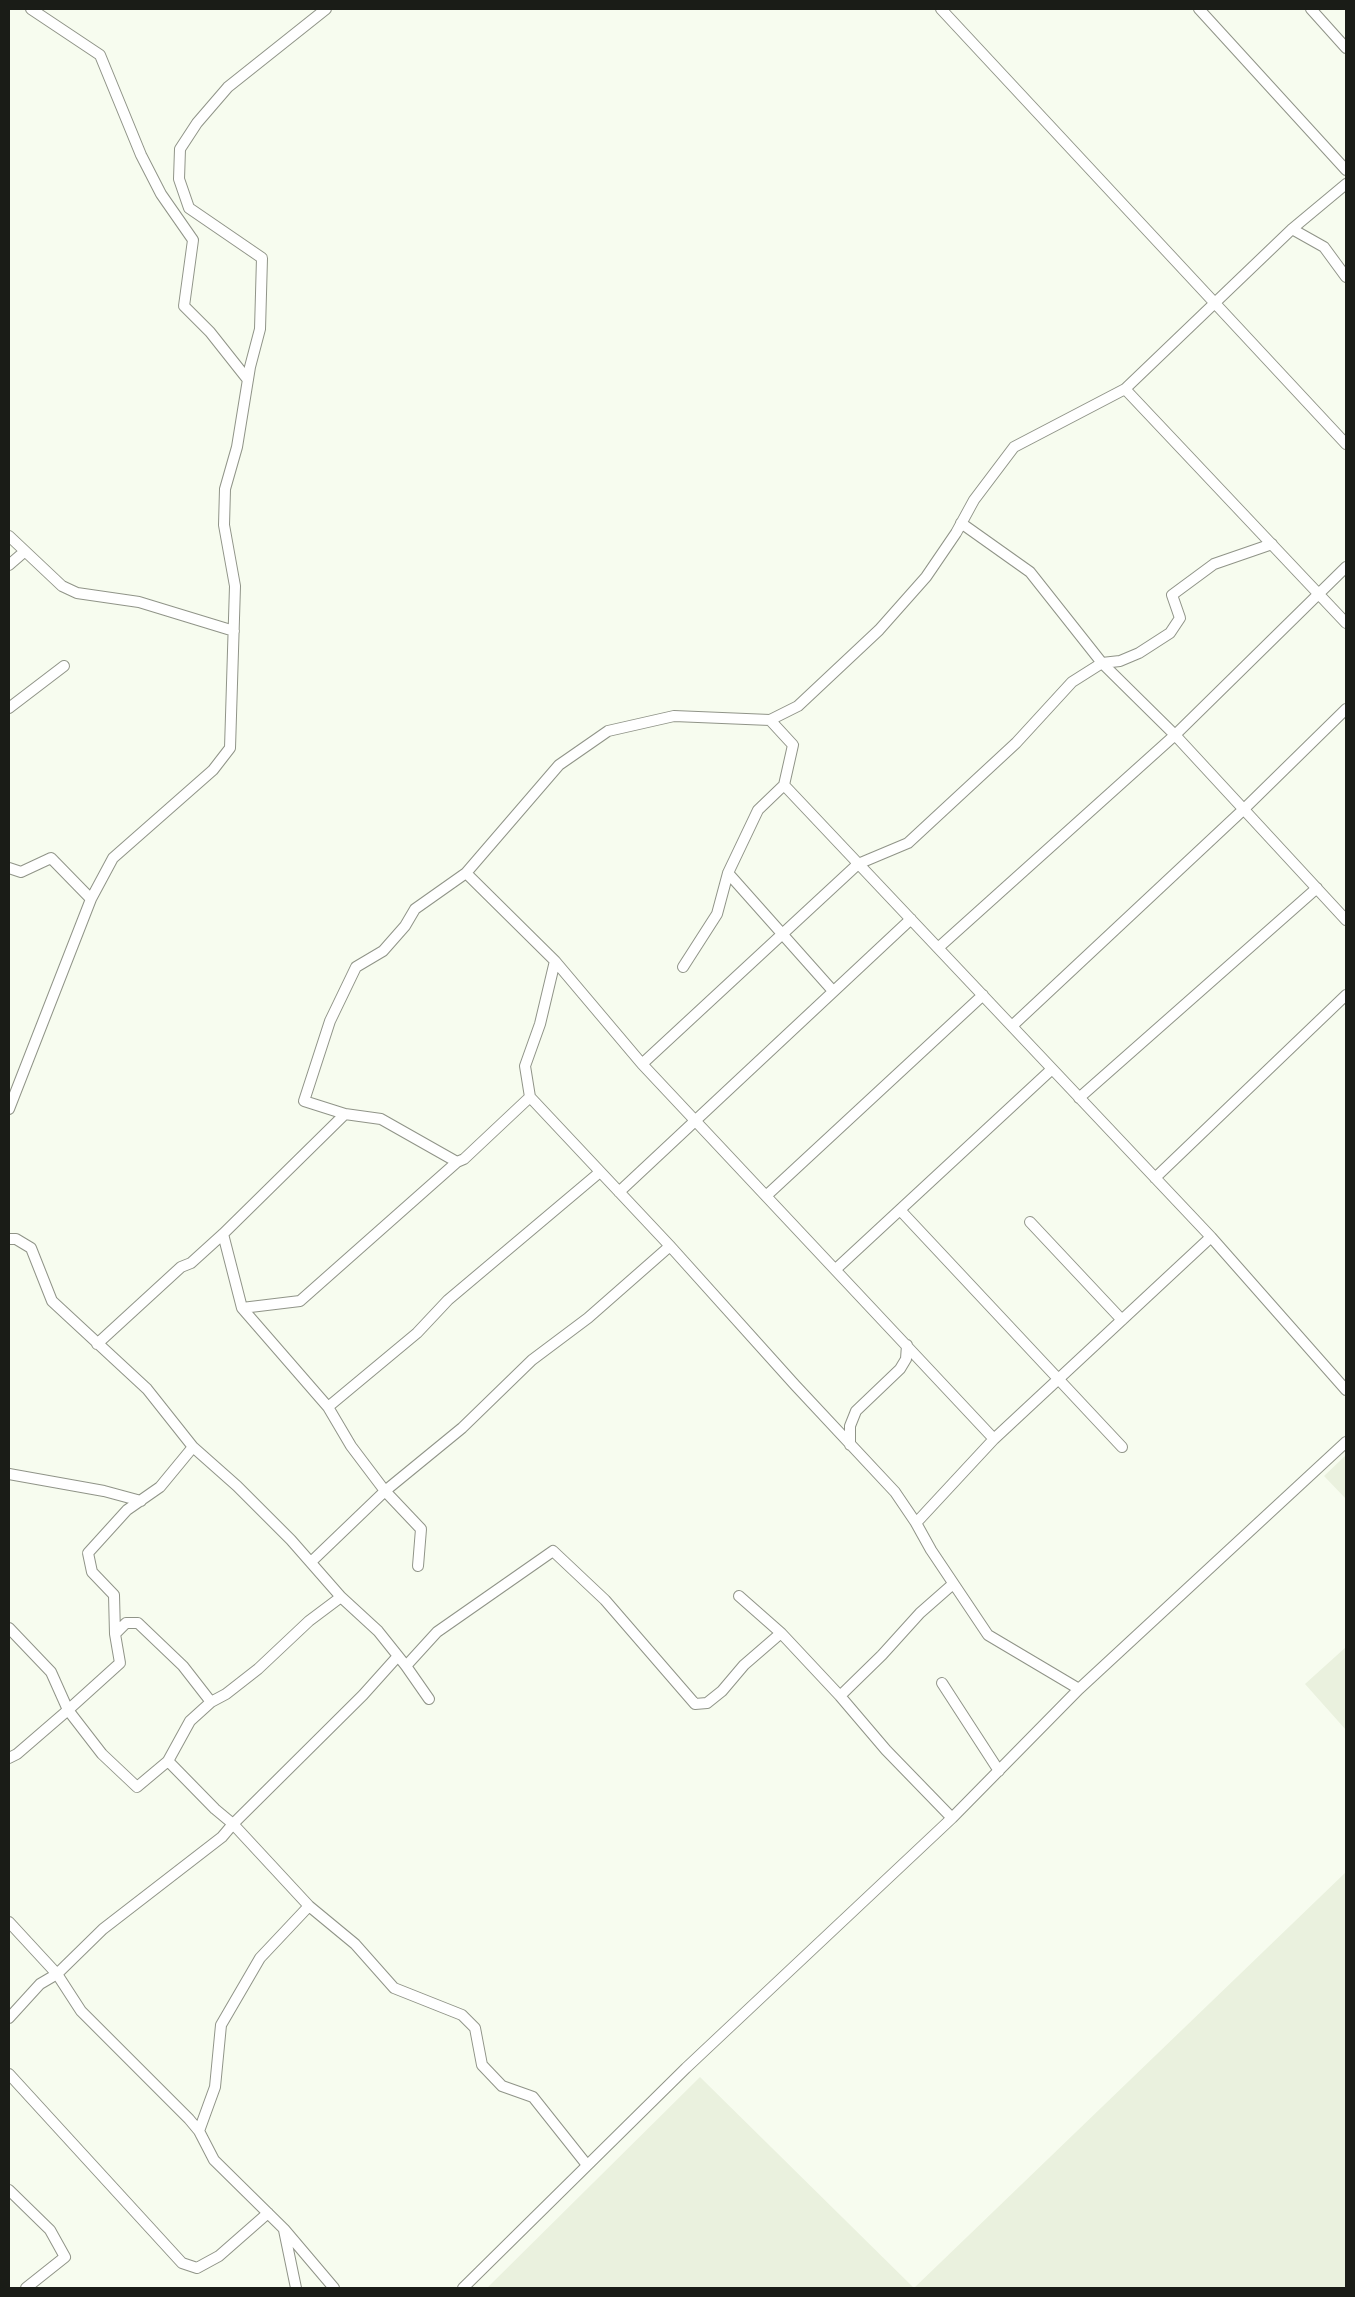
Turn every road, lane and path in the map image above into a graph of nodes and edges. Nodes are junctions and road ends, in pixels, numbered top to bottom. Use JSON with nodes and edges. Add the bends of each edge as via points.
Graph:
{"nodes":[{"id":1,"x":31,"y":9,"type":"edge"},
{"id":2,"x":326,"y":9,"type":"edge"},
{"id":3,"x":941,"y":9,"type":"edge"},
{"id":4,"x":1199,"y":9,"type":"edge"},
{"id":5,"x":1310,"y":9,"type":"edge"},
{"id":6,"x":1346,"y":48,"type":"edge"},
{"id":7,"x":1346,"y":170,"type":"edge"},
{"id":8,"x":1346,"y":184,"type":"edge"},
{"id":9,"x":1292,"y":229,"type":"junction"},
{"id":10,"x":1346,"y":277,"type":"edge"},
{"id":11,"x":1214,"y":302,"type":"junction"},
{"id":12,"x":248,"y":380,"type":"junction"},
{"id":13,"x":1125,"y":389,"type":"junction"},
{"id":14,"x":1346,"y":444,"type":"edge"},
{"id":15,"x":961,"y":523,"type":"junction"},
{"id":16,"x":9,"y":536,"type":"edge"},
{"id":17,"x":1272,"y":544,"type":"junction"},
{"id":18,"x":24,"y":552,"type":"junction"},
{"id":19,"x":9,"y":565,"type":"edge"},
{"id":20,"x":1346,"y":566,"type":"edge"},
{"id":21,"x":1318,"y":594,"type":"junction"},
{"id":22,"x":1346,"y":623,"type":"edge"},
{"id":23,"x":234,"y":630,"type":"junction"},
{"id":24,"x":1102,"y":663,"type":"junction"},
{"id":25,"x":64,"y":666,"type":"dead end"},
{"id":26,"x":9,"y":708,"type":"edge"},
{"id":27,"x":1346,"y":709,"type":"edge"},
{"id":28,"x":770,"y":720,"type":"junction"},
{"id":29,"x":1175,"y":735,"type":"junction"},
{"id":30,"x":784,"y":785,"type":"junction"},
{"id":31,"x":1244,"y":810,"type":"junction"},
{"id":32,"x":858,"y":864,"type":"junction"},
{"id":33,"x":9,"y":868,"type":"edge"},
{"id":34,"x":728,"y":873,"type":"junction"},
{"id":35,"x":466,"y":874,"type":"junction"},
{"id":36,"x":1317,"y":888,"type":"junction"},
{"id":37,"x":91,"y":899,"type":"junction"},
{"id":38,"x":911,"y":919,"type":"junction"},
{"id":39,"x":1346,"y":920,"type":"edge"},
{"id":40,"x":782,"y":934,"type":"junction"},
{"id":41,"x":938,"y":948,"type":"junction"},
{"id":42,"x":555,"y":961,"type":"junction"},
{"id":43,"x":683,"y":967,"type":"dead end"},
{"id":44,"x":833,"y":992,"type":"junction"},
{"id":45,"x":983,"y":995,"type":"junction"},
{"id":46,"x":1346,"y":995,"type":"edge"},
{"id":47,"x":1012,"y":1026,"type":"junction"},
{"id":48,"x":642,"y":1064,"type":"junction"},
{"id":49,"x":1052,"y":1068,"type":"junction"},
{"id":50,"x":530,"y":1097,"type":"junction"},
{"id":51,"x":1080,"y":1098,"type":"junction"},
{"id":52,"x":9,"y":1109,"type":"edge"},
{"id":53,"x":346,"y":1114,"type":"junction"},
{"id":54,"x":695,"y":1120,"type":"junction"},
{"id":55,"x":457,"y":1162,"type":"junction"},
{"id":56,"x":600,"y":1172,"type":"junction"},
{"id":57,"x":1155,"y":1178,"type":"junction"},
{"id":58,"x":619,"y":1192,"type":"junction"},
{"id":59,"x":766,"y":1196,"type":"junction"},
{"id":60,"x":900,"y":1210,"type":"junction"},
{"id":61,"x":1030,"y":1222,"type":"dead end"},
{"id":62,"x":223,"y":1234,"type":"junction"},
{"id":63,"x":1211,"y":1236,"type":"junction"},
{"id":64,"x":9,"y":1239,"type":"edge"},
{"id":65,"x":670,"y":1246,"type":"junction"},
{"id":66,"x":836,"y":1269,"type":"junction"},
{"id":67,"x":242,"y":1308,"type":"junction"},
{"id":68,"x":1122,"y":1320,"type":"junction"},
{"id":69,"x":97,"y":1344,"type":"junction"},
{"id":70,"x":908,"y":1345,"type":"junction"},
{"id":71,"x":1058,"y":1379,"type":"junction"},
{"id":72,"x":1346,"y":1390,"type":"edge"},
{"id":73,"x":328,"y":1408,"type":"junction"},
{"id":74,"x":994,"y":1439,"type":"junction"},
{"id":75,"x":1346,"y":1442,"type":"edge"},
{"id":76,"x":850,"y":1445,"type":"junction"},
{"id":77,"x":193,"y":1446,"type":"junction"},
{"id":78,"x":1122,"y":1447,"type":"dead end"},
{"id":79,"x":9,"y":1474,"type":"edge"},
{"id":80,"x":385,"y":1491,"type":"junction"},
{"id":81,"x":140,"y":1501,"type":"junction"},
{"id":82,"x":916,"y":1523,"type":"junction"},
{"id":83,"x":311,"y":1562,"type":"junction"},
{"id":84,"x":418,"y":1566,"type":"dead end"},
{"id":85,"x":953,"y":1584,"type":"junction"},
{"id":86,"x":740,"y":1596,"type":"dead end"},
{"id":87,"x":341,"y":1597,"type":"junction"},
{"id":88,"x":9,"y":1628,"type":"edge"},
{"id":89,"x":781,"y":1633,"type":"junction"},
{"id":90,"x":115,"y":1634,"type":"junction"},
{"id":91,"x":398,"y":1656,"type":"junction"},
{"id":92,"x":406,"y":1666,"type":"junction"},
{"id":93,"x":942,"y":1683,"type":"dead end"},
{"id":94,"x":1079,"y":1689,"type":"junction"},
{"id":95,"x":840,"y":1696,"type":"junction"},
{"id":96,"x":429,"y":1699,"type":"dead end"},
{"id":97,"x":211,"y":1702,"type":"junction"},
{"id":98,"x":68,"y":1710,"type":"junction"},
{"id":99,"x":9,"y":1758,"type":"edge"},
{"id":100,"x":168,"y":1761,"type":"junction"},
{"id":101,"x":998,"y":1771,"type":"junction"},
{"id":102,"x":952,"y":1818,"type":"junction"},
{"id":103,"x":232,"y":1824,"type":"junction"},
{"id":104,"x":309,"y":1906,"type":"junction"},
{"id":105,"x":9,"y":1922,"type":"edge"},
{"id":106,"x":57,"y":1974,"type":"junction"},
{"id":107,"x":9,"y":2018,"type":"edge"},
{"id":108,"x":9,"y":2074,"type":"edge"},
{"id":109,"x":199,"y":2131,"type":"junction"},
{"id":110,"x":587,"y":2165,"type":"junction"},
{"id":111,"x":9,"y":2190,"type":"edge"},
{"id":112,"x":268,"y":2213,"type":"junction"},
{"id":113,"x":284,"y":2229,"type":"junction"},
{"id":114,"x":26,"y":2288,"type":"edge"},
{"id":115,"x":296,"y":2288,"type":"edge"},
{"id":116,"x":334,"y":2288,"type":"edge"},
{"id":117,"x":463,"y":2288,"type":"edge"}],
"edges":[{"from":1,"to":12,"type":"street","via":[[100,55],[141,155],[161,194],[193,240],[184,306],[210,332]]},
{"from":2,"to":12,"type":"street","via":[[228,87],[180,149],[179,179],[188,208],[262,258],[260,329]]},
{"from":3,"to":11,"type":"street"},
{"from":4,"to":7,"type":"street"},
{"from":5,"to":6,"type":"street"},
{"from":8,"to":9,"type":"street"},
{"from":9,"to":10,"type":"street","via":[[1324,247]]},
{"from":9,"to":11,"type":"street"},
{"from":11,"to":13,"type":"street"},
{"from":11,"to":14,"type":"street"},
{"from":12,"to":23,"type":"street","via":[[237,447],[225,490],[224,526],[235,586]]},
{"from":13,"to":15,"type":"street","via":[[1014,447]]},
{"from":13,"to":17,"type":"street"},
{"from":15,"to":24,"type":"street","via":[[1030,572]]},
{"from":15,"to":28,"type":"street","via":[[926,577],[879,630],[798,706]]},
{"from":16,"to":18,"type":"street"},
{"from":17,"to":21,"type":"street"},
{"from":17,"to":24,"type":"street","via":[[1214,564],[1172,595],[1180,618],[1170,633],[1139,653],[1120,661]]},
{"from":18,"to":19,"type":"street"},
{"from":18,"to":23,"type":"street","via":[[62,586],[76,593],[139,602]]},
{"from":20,"to":21,"type":"street"},
{"from":21,"to":22,"type":"street"},
{"from":21,"to":29,"type":"street"},
{"from":23,"to":37,"type":"street","via":[[230,748],[213,770],[114,858]]},
{"from":24,"to":29,"type":"street"},
{"from":24,"to":32,"type":"street","via":[[1072,682],[1016,743],[908,843]]},
{"from":25,"to":26,"type":"street"},
{"from":27,"to":31,"type":"street"},
{"from":28,"to":30,"type":"street","via":[[793,745]]},
{"from":28,"to":35,"type":"street","via":[[674,716],[608,732],[559,765]]},
{"from":29,"to":31,"type":"street"},
{"from":29,"to":41,"type":"street"},
{"from":30,"to":32,"type":"street"},
{"from":30,"to":34,"type":"street","via":[[758,810]]},
{"from":31,"to":36,"type":"street"},
{"from":31,"to":47,"type":"street"},
{"from":32,"to":38,"type":"street"},
{"from":32,"to":40,"type":"street"},
{"from":33,"to":37,"type":"street","via":[[21,872],[51,858]]},
{"from":34,"to":40,"type":"street"},
{"from":34,"to":43,"type":"street","via":[[717,914]]},
{"from":35,"to":42,"type":"street"},
{"from":35,"to":53,"type":"street","via":[[415,909],[383,951],[356,968],[330,1021],[304,1101]]},
{"from":36,"to":39,"type":"street"},
{"from":36,"to":51,"type":"street"},
{"from":37,"to":52,"type":"street"},
{"from":38,"to":41,"type":"street"},
{"from":38,"to":44,"type":"street"},
{"from":40,"to":44,"type":"street"},
{"from":40,"to":48,"type":"street"},
{"from":41,"to":45,"type":"street"},
{"from":42,"to":48,"type":"street"},
{"from":42,"to":50,"type":"street","via":[[540,1024],[525,1066]]},
{"from":44,"to":54,"type":"street"},
{"from":45,"to":47,"type":"street"},
{"from":45,"to":59,"type":"street"},
{"from":46,"to":57,"type":"street"},
{"from":47,"to":49,"type":"street"},
{"from":48,"to":54,"type":"street"},
{"from":49,"to":51,"type":"street"},
{"from":49,"to":60,"type":"street"},
{"from":50,"to":55,"type":"street","via":[[464,1160]]},
{"from":50,"to":56,"type":"street"},
{"from":51,"to":57,"type":"street"},
{"from":53,"to":55,"type":"street","via":[[381,1119]]},
{"from":53,"to":62,"type":"street"},
{"from":54,"to":58,"type":"street"},
{"from":54,"to":59,"type":"street"},
{"from":55,"to":67,"type":"street","via":[[300,1302]]},
{"from":56,"to":58,"type":"street"},
{"from":56,"to":73,"type":"street","via":[[448,1300],[417,1333]]},
{"from":57,"to":63,"type":"street"},
{"from":58,"to":65,"type":"street"},
{"from":59,"to":66,"type":"street"},
{"from":60,"to":66,"type":"street"},
{"from":60,"to":71,"type":"street"},
{"from":61,"to":68,"type":"street"},
{"from":62,"to":67,"type":"street"},
{"from":62,"to":69,"type":"street","via":[[191,1263],[181,1267]]},
{"from":63,"to":68,"type":"street"},
{"from":63,"to":72,"type":"street"},
{"from":64,"to":69,"type":"street","via":[[16,1239],[31,1248],[52,1301]]},
{"from":65,"to":76,"type":"street"},
{"from":65,"to":80,"type":"street","via":[[588,1318],[532,1360],[462,1428]]},
{"from":66,"to":70,"type":"street"},
{"from":67,"to":73,"type":"street"},
{"from":68,"to":71,"type":"street"},
{"from":69,"to":77,"type":"street","via":[[147,1389]]},
{"from":70,"to":74,"type":"street"},
{"from":70,"to":76,"type":"street","via":[[906,1359],[900,1369],[856,1411],[850,1426]]},
{"from":71,"to":74,"type":"street"},
{"from":71,"to":78,"type":"street"},
{"from":73,"to":80,"type":"street","via":[[351,1446]]},
{"from":74,"to":82,"type":"street"},
{"from":75,"to":94,"type":"street"},
{"from":76,"to":82,"type":"street","via":[[895,1492]]},
{"from":77,"to":81,"type":"street","via":[[160,1487]]},
{"from":77,"to":83,"type":"street"},
{"from":79,"to":81,"type":"street","via":[[104,1491]]},
{"from":80,"to":83,"type":"street"},
{"from":80,"to":84,"type":"street","via":[[421,1529]]},
{"from":81,"to":90,"type":"street","via":[[127,1510],[88,1553],[92,1572],[114,1595]]},
{"from":82,"to":85,"type":"street"},
{"from":83,"to":87,"type":"street"},
{"from":85,"to":94,"type":"street","via":[[988,1635]]},
{"from":85,"to":95,"type":"street","via":[[920,1613]]},
{"from":86,"to":89,"type":"street"},
{"from":87,"to":91,"type":"street","via":[[378,1631]]},
{"from":87,"to":97,"type":"street","via":[[309,1621],[258,1669]]},
{"from":88,"to":98,"type":"street","via":[[51,1672]]},
{"from":89,"to":92,"type":"street","via":[[744,1665],[715,1697],[707,1703],[695,1704],[604,1600],[553,1551],[436,1632]]},
{"from":89,"to":95,"type":"street"},
{"from":90,"to":97,"type":"street","via":[[126,1624],[138,1623],[183,1666]]},
{"from":90,"to":98,"type":"street","via":[[120,1663]]},
{"from":91,"to":92,"type":"street"},
{"from":91,"to":103,"type":"street","via":[[363,1695]]},
{"from":92,"to":96,"type":"street"},
{"from":93,"to":101,"type":"street"},
{"from":94,"to":101,"type":"street"},
{"from":95,"to":102,"type":"street","via":[[886,1750]]},
{"from":97,"to":100,"type":"street","via":[[190,1721]]},
{"from":98,"to":99,"type":"street"},
{"from":98,"to":100,"type":"street","via":[[102,1754],[137,1787]]},
{"from":100,"to":103,"type":"street"},
{"from":101,"to":102,"type":"street"},
{"from":102,"to":110,"type":"street"},
{"from":103,"to":104,"type":"street"},
{"from":103,"to":106,"type":"street","via":[[205,1852],[103,1929]]},
{"from":104,"to":109,"type":"street","via":[[260,1958],[221,2025],[216,2087]]},
{"from":104,"to":110,"type":"street","via":[[355,1944],[394,1988],[462,2015],[475,2028],[482,2066],[502,2086],[533,2097]]},
{"from":105,"to":106,"type":"street"},
{"from":106,"to":107,"type":"street","via":[[40,1984]]},
{"from":106,"to":109,"type":"street","via":[[82,2011]]},
{"from":108,"to":112,"type":"street","via":[[182,2263],[197,2268],[219,2256]]},
{"from":109,"to":112,"type":"street","via":[[214,2160]]},
{"from":110,"to":117,"type":"street"},
{"from":111,"to":114,"type":"street","via":[[50,2230],[65,2257]]},
{"from":112,"to":113,"type":"street"},
{"from":113,"to":115,"type":"street"},
{"from":113,"to":116,"type":"street"}]}
